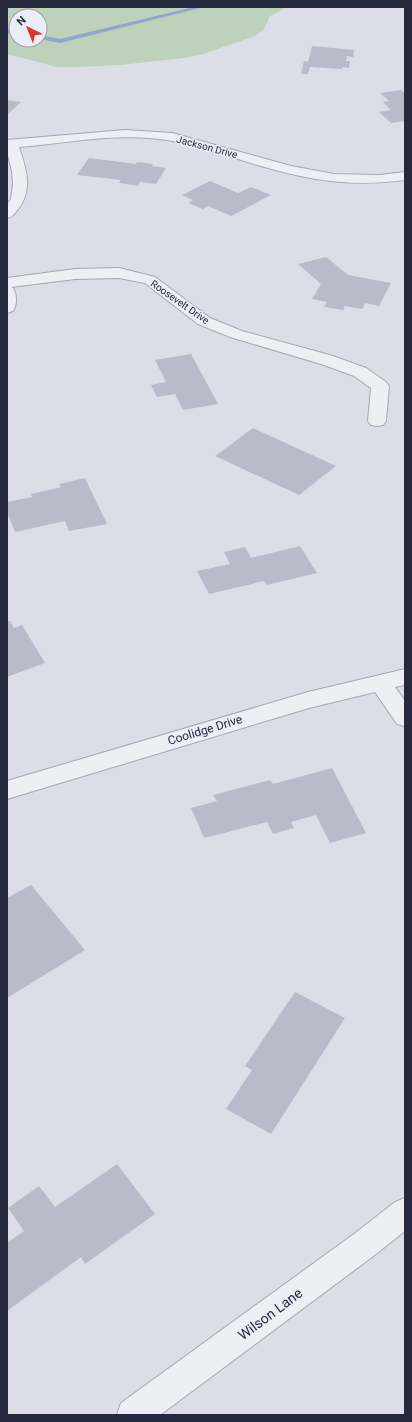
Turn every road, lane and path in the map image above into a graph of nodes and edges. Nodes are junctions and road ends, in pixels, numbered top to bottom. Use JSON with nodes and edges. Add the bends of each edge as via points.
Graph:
{"nodes":[{"id":1,"x":9,"y":144,"type":"edge"},
{"id":2,"x":405,"y":176,"type":"edge"},
{"id":3,"x":7,"y":214,"type":"edge"},
{"id":4,"x":7,"y":283,"type":"edge"},
{"id":5,"x":7,"y":291,"type":"edge"},
{"id":6,"x":7,"y":308,"type":"edge"},
{"id":7,"x":377,"y":421,"type":"dead end"},
{"id":8,"x":405,"y":677,"type":"edge"},
{"id":9,"x":380,"y":682,"type":"junction"},
{"id":10,"x":405,"y":718,"type":"edge"},
{"id":11,"x":7,"y":790,"type":"edge"},
{"id":12,"x":405,"y":1212,"type":"edge"},
{"id":13,"x":133,"y":1415,"type":"edge"}],
"edges":[{"from":1,"to":2,"type":"street","name":"Jackson Drive","via":[[112,134],[152,135],[189,141],[317,177],[362,180]]},
{"from":1,"to":3,"type":"street","via":[[17,163],[20,190],[18,198]]},
{"from":4,"to":7,"type":"street","name":"Roosevelt Drive","via":[[75,274],[119,272],[150,280],[204,321],[236,334],[360,372],[380,386]]},
{"from":5,"to":6,"type":"street"},
{"from":8,"to":9,"type":"street","name":"Coolidge Drive"},
{"from":9,"to":10,"type":"street"},
{"from":9,"to":11,"type":"street","name":"Coolidge Drive","via":[[308,700]]},
{"from":12,"to":13,"type":"street","name":"Wilson Lane"}]}
